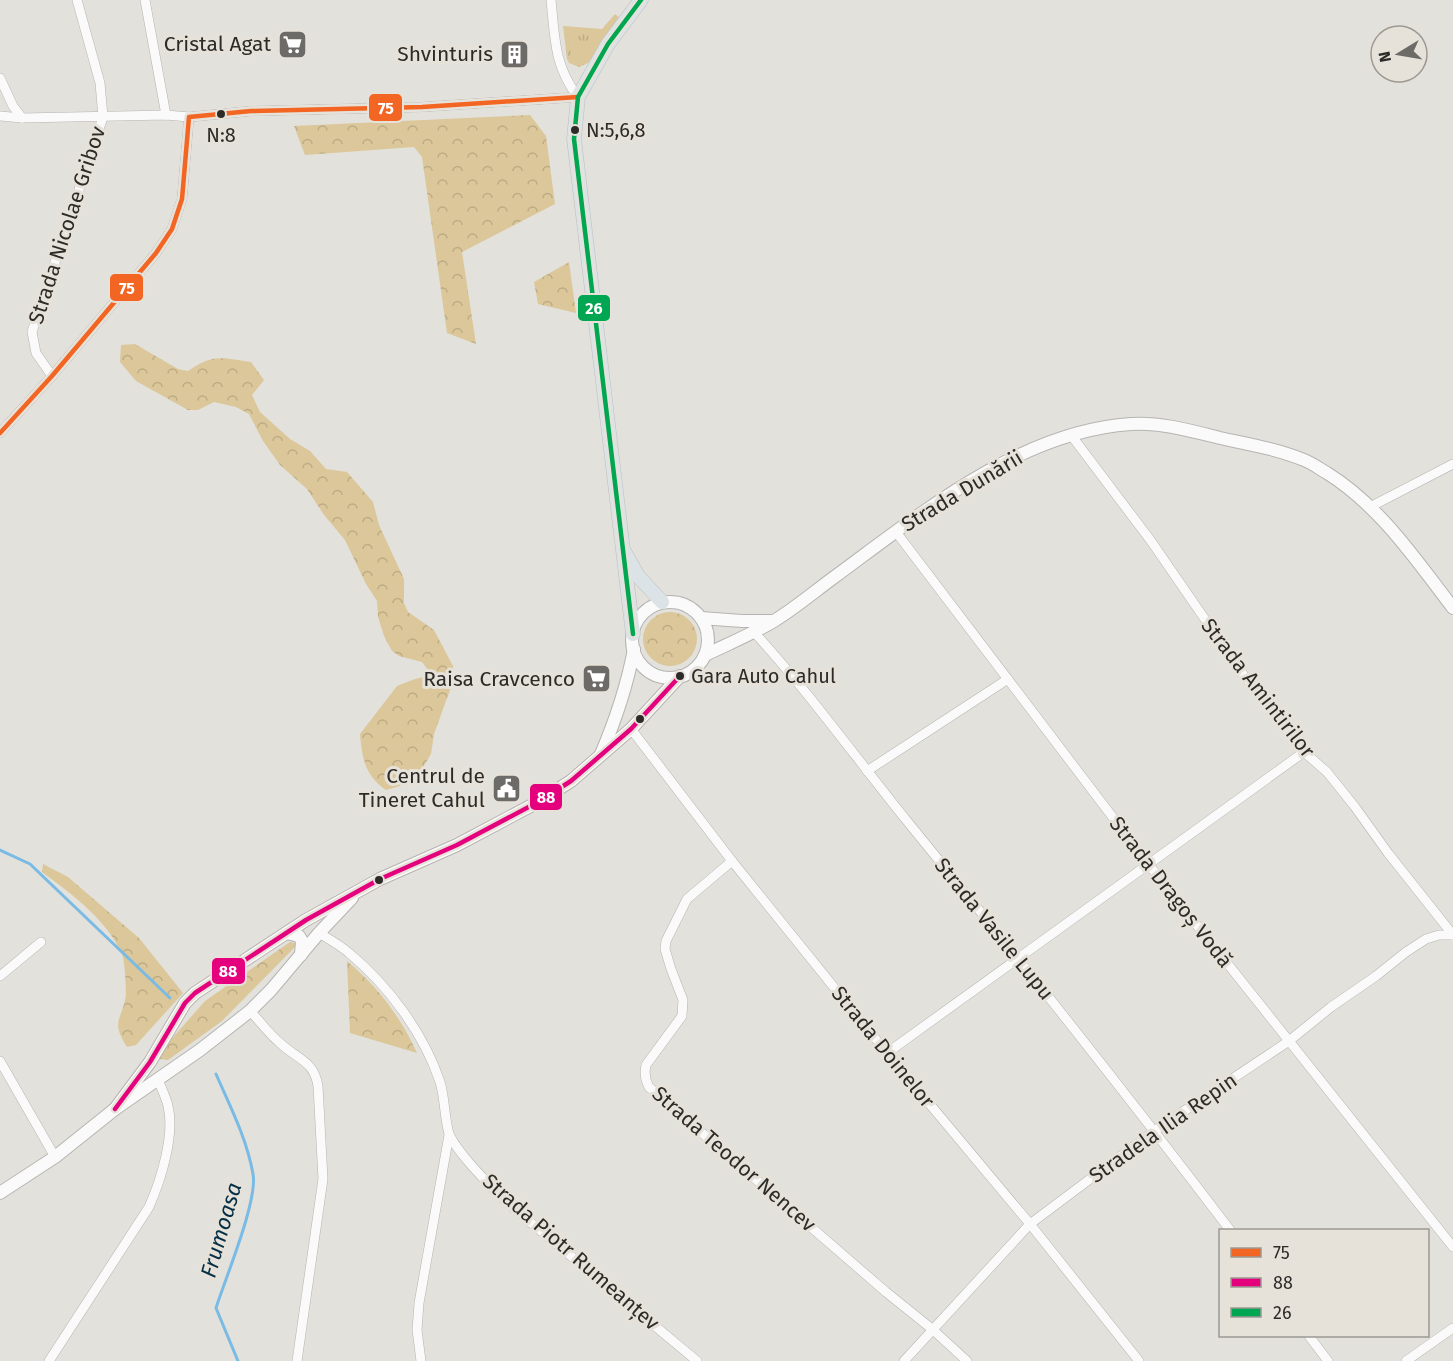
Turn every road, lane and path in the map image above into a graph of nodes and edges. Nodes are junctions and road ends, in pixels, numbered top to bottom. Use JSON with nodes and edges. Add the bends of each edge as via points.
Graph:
{"nodes":[{"id":1,"x":77,"y":0,"type":"edge"},
{"id":2,"x":145,"y":0,"type":"edge"},
{"id":3,"x":551,"y":0,"type":"edge"},
{"id":4,"x":641,"y":0,"type":"edge"},
{"id":5,"x":0,"y":78,"type":"edge"},
{"id":6,"x":578,"y":97,"type":"junction"},
{"id":7,"x":166,"y":115,"type":"junction"},
{"id":8,"x":0,"y":116,"type":"edge"},
{"id":9,"x":103,"y":117,"type":"junction"},
{"id":10,"x":189,"y":117,"type":"junction"},
{"id":11,"x":22,"y":118,"type":"junction"},
{"id":12,"x":52,"y":376,"type":"junction"},
{"id":13,"x":0,"y":433,"type":"edge"},
{"id":14,"x":1071,"y":435,"type":"junction"},
{"id":15,"x":1453,"y":464,"type":"edge"},
{"id":16,"x":1370,"y":507,"type":"junction"},
{"id":17,"x":896,"y":532,"type":"junction"},
{"id":18,"x":622,"y":549,"type":"junction"},
{"id":19,"x":662,"y":602,"type":"junction"},
{"id":20,"x":1453,"y":609,"type":"edge"},
{"id":21,"x":701,"y":618,"type":"junction"},
{"id":22,"x":775,"y":620,"type":"junction"},
{"id":23,"x":753,"y":631,"type":"junction"},
{"id":24,"x":633,"y":634,"type":"junction"},
{"id":25,"x":633,"y":649,"type":"junction"},
{"id":26,"x":705,"y":655,"type":"junction"},
{"id":27,"x":680,"y":676,"type":"junction"},
{"id":28,"x":1008,"y":679,"type":"junction"},
{"id":29,"x":631,"y":729,"type":"junction"},
{"id":30,"x":1304,"y":752,"type":"junction"},
{"id":31,"x":599,"y":758,"type":"junction"},
{"id":32,"x":867,"y":771,"type":"junction"},
{"id":33,"x":732,"y":861,"type":"junction"},
{"id":34,"x":1149,"y":865,"type":"junction"},
{"id":35,"x":362,"y":889,"type":"junction"},
{"id":36,"x":287,"y":933,"type":"junction"},
{"id":37,"x":319,"y":933,"type":"junction"},
{"id":38,"x":1453,"y":935,"type":"edge"},
{"id":39,"x":41,"y":942,"type":"dead end"},
{"id":40,"x":301,"y":955,"type":"junction"},
{"id":41,"x":1019,"y":958,"type":"junction"},
{"id":42,"x":0,"y":976,"type":"edge"},
{"id":43,"x":249,"y":1011,"type":"junction"},
{"id":44,"x":1289,"y":1041,"type":"junction"},
{"id":45,"x":887,"y":1053,"type":"junction"},
{"id":46,"x":153,"y":1056,"type":"junction"},
{"id":47,"x":0,"y":1061,"type":"edge"},
{"id":48,"x":163,"y":1076,"type":"junction"},
{"id":49,"x":115,"y":1109,"type":"junction"},
{"id":50,"x":1154,"y":1131,"type":"junction"},
{"id":51,"x":449,"y":1135,"type":"junction"},
{"id":52,"x":55,"y":1156,"type":"junction"},
{"id":53,"x":0,"y":1193,"type":"edge"},
{"id":54,"x":1030,"y":1224,"type":"junction"},
{"id":55,"x":1229,"y":1229,"type":"edge"},
{"id":56,"x":1453,"y":1247,"type":"edge"},
{"id":57,"x":1453,"y":1328,"type":"edge"},
{"id":58,"x":932,"y":1329,"type":"junction"},
{"id":59,"x":1310,"y":1337,"type":"edge"},
{"id":60,"x":49,"y":1361,"type":"edge"},
{"id":61,"x":297,"y":1361,"type":"edge"},
{"id":62,"x":421,"y":1361,"type":"edge"},
{"id":63,"x":697,"y":1361,"type":"edge"},
{"id":64,"x":904,"y":1361,"type":"edge"},
{"id":65,"x":967,"y":1361,"type":"edge"},
{"id":66,"x":1139,"y":1361,"type":"edge"},
{"id":67,"x":1328,"y":1361,"type":"edge"},
{"id":68,"x":1406,"y":1361,"type":"edge"}],
"edges":[{"from":1,"to":9,"type":"street","name":"Strada Nicolae Gribov","via":[[99,82]]},
{"from":2,"to":7,"type":"street"},
{"from":3,"to":6,"type":"street","via":[[561,69]]},
{"from":4,"to":6,"type":"main road","via":[[608,44]]},
{"from":5,"to":11,"type":"street"},
{"from":6,"to":10,"type":"street"},
{"from":6,"to":18,"type":"main road","via":[[575,155]]},
{"from":7,"to":9,"type":"street"},
{"from":7,"to":10,"type":"street"},
{"from":8,"to":11,"type":"street"},
{"from":9,"to":11,"type":"street"},
{"from":9,"to":12,"type":"street","name":"Strada Nicolae Gribov","via":[[32,332],[36,353]]},
{"from":10,"to":12,"type":"street","via":[[182,199],[172,229]]},
{"from":12,"to":13,"type":"street"},
{"from":14,"to":16,"type":"main road","name":"Strada Dunării","via":[[1132,424],[1161,425],[1275,450],[1306,460]]},
{"from":14,"to":17,"type":"main road","name":"Strada Dunării","via":[[1003,463]]},
{"from":14,"to":30,"type":"street","name":"Strada Amintirilor","via":[[1164,559],[1242,673]]},
{"from":15,"to":16,"type":"street"},
{"from":16,"to":20,"type":"main road","name":"Strada Dunării","via":[[1406,546]]},
{"from":17,"to":22,"type":"main road","name":"Strada Dunării"},
{"from":17,"to":28,"type":"street","name":"Strada Dragoș Vodă"},
{"from":18,"to":19,"type":"main road","via":[[638,576]]},
{"from":18,"to":24,"type":"main road"},
{"from":19,"to":21,"type":"main road","via":[[684,604]]},
{"from":19,"to":24,"type":"main road","via":[[645,611]]},
{"from":21,"to":22,"type":"main road"},
{"from":21,"to":26,"type":"main road","via":[[708,638]]},
{"from":22,"to":23,"type":"main road","name":"Strada Dunării"},
{"from":23,"to":26,"type":"main road","name":"Strada Dunării"},
{"from":23,"to":32,"type":"street","name":"Strada Vasile Lupu"},
{"from":24,"to":25,"type":"main road"},
{"from":25,"to":27,"type":"main road","via":[[651,672],[668,678]]},
{"from":25,"to":31,"type":"main road","via":[[628,682]]},
{"from":26,"to":27,"type":"main road","via":[[695,668]]},
{"from":27,"to":29,"type":"main road"},
{"from":28,"to":32,"type":"street"},
{"from":28,"to":34,"type":"street","name":"Strada Dragoș Vodă"},
{"from":29,"to":31,"type":"main road"},
{"from":29,"to":33,"type":"street","name":"Strada Doinelor"},
{"from":30,"to":34,"type":"street"},
{"from":30,"to":38,"type":"street","name":"Strada Amintirilor","via":[[1327,772]]},
{"from":31,"to":35,"type":"main road","via":[[520,813]]},
{"from":32,"to":41,"type":"street","name":"Strada Vasile Lupu"},
{"from":33,"to":45,"type":"street","name":"Strada Doinelor"},
{"from":33,"to":58,"type":"street","name":"Strada Teodor Nencev","via":[[687,899],[666,941],[665,949],[684,1007],[682,1016],[646,1065],[646,1082]]},
{"from":34,"to":41,"type":"street"},
{"from":34,"to":44,"type":"street","name":"Strada Dragoș Vodă"},
{"from":35,"to":36,"type":"main road"},
{"from":35,"to":37,"type":"main road"},
{"from":36,"to":40,"type":"main road","via":[[302,940]]},
{"from":36,"to":46,"type":"main road","via":[[189,998]]},
{"from":37,"to":40,"type":"main road"},
{"from":37,"to":51,"type":"street","name":"Strada Piotr Rumeanțev","via":[[348,952],[372,975],[412,1026],[441,1085]]},
{"from":38,"to":44,"type":"street","name":"Stradela Ilia Repin","via":[[1426,939]]},
{"from":39,"to":42,"type":"street"},
{"from":40,"to":43,"type":"main road"},
{"from":41,"to":45,"type":"street"},
{"from":41,"to":50,"type":"street","name":"Strada Vasile Lupu"},
{"from":43,"to":48,"type":"main road"},
{"from":43,"to":61,"type":"street","via":[[284,1048],[311,1066],[318,1086],[323,1179]]},
{"from":44,"to":50,"type":"street","name":"Stradela Ilia Repin"},
{"from":44,"to":56,"type":"street","name":"Strada Dragoș Vodă"},
{"from":45,"to":54,"type":"street","name":"Strada Doinelor"},
{"from":46,"to":48,"type":"main road"},
{"from":46,"to":49,"type":"main road"},
{"from":47,"to":52,"type":"street"},
{"from":48,"to":49,"type":"main road"},
{"from":48,"to":60,"type":"street","via":[[168,1135],[160,1182],[149,1207]]},
{"from":49,"to":52,"type":"main road"},
{"from":50,"to":54,"type":"street","name":"Stradela Ilia Repin"},
{"from":50,"to":55,"type":"street","name":"Strada Vasile Lupu"},
{"from":51,"to":62,"type":"street","via":[[419,1303]]},
{"from":51,"to":63,"type":"street","name":"Strada Piotr Rumeanțev","via":[[506,1202]]},
{"from":52,"to":53,"type":"main road"},
{"from":54,"to":58,"type":"street","name":"Stradela Ilia Repin"},
{"from":54,"to":66,"type":"street","name":"Strada Doinelor"},
{"from":57,"to":68,"type":"street"},
{"from":58,"to":64,"type":"street","name":"Stradela Ilia Repin"},
{"from":58,"to":65,"type":"street","name":"Strada Teodor Nencev"},
{"from":59,"to":67,"type":"street"}]}
